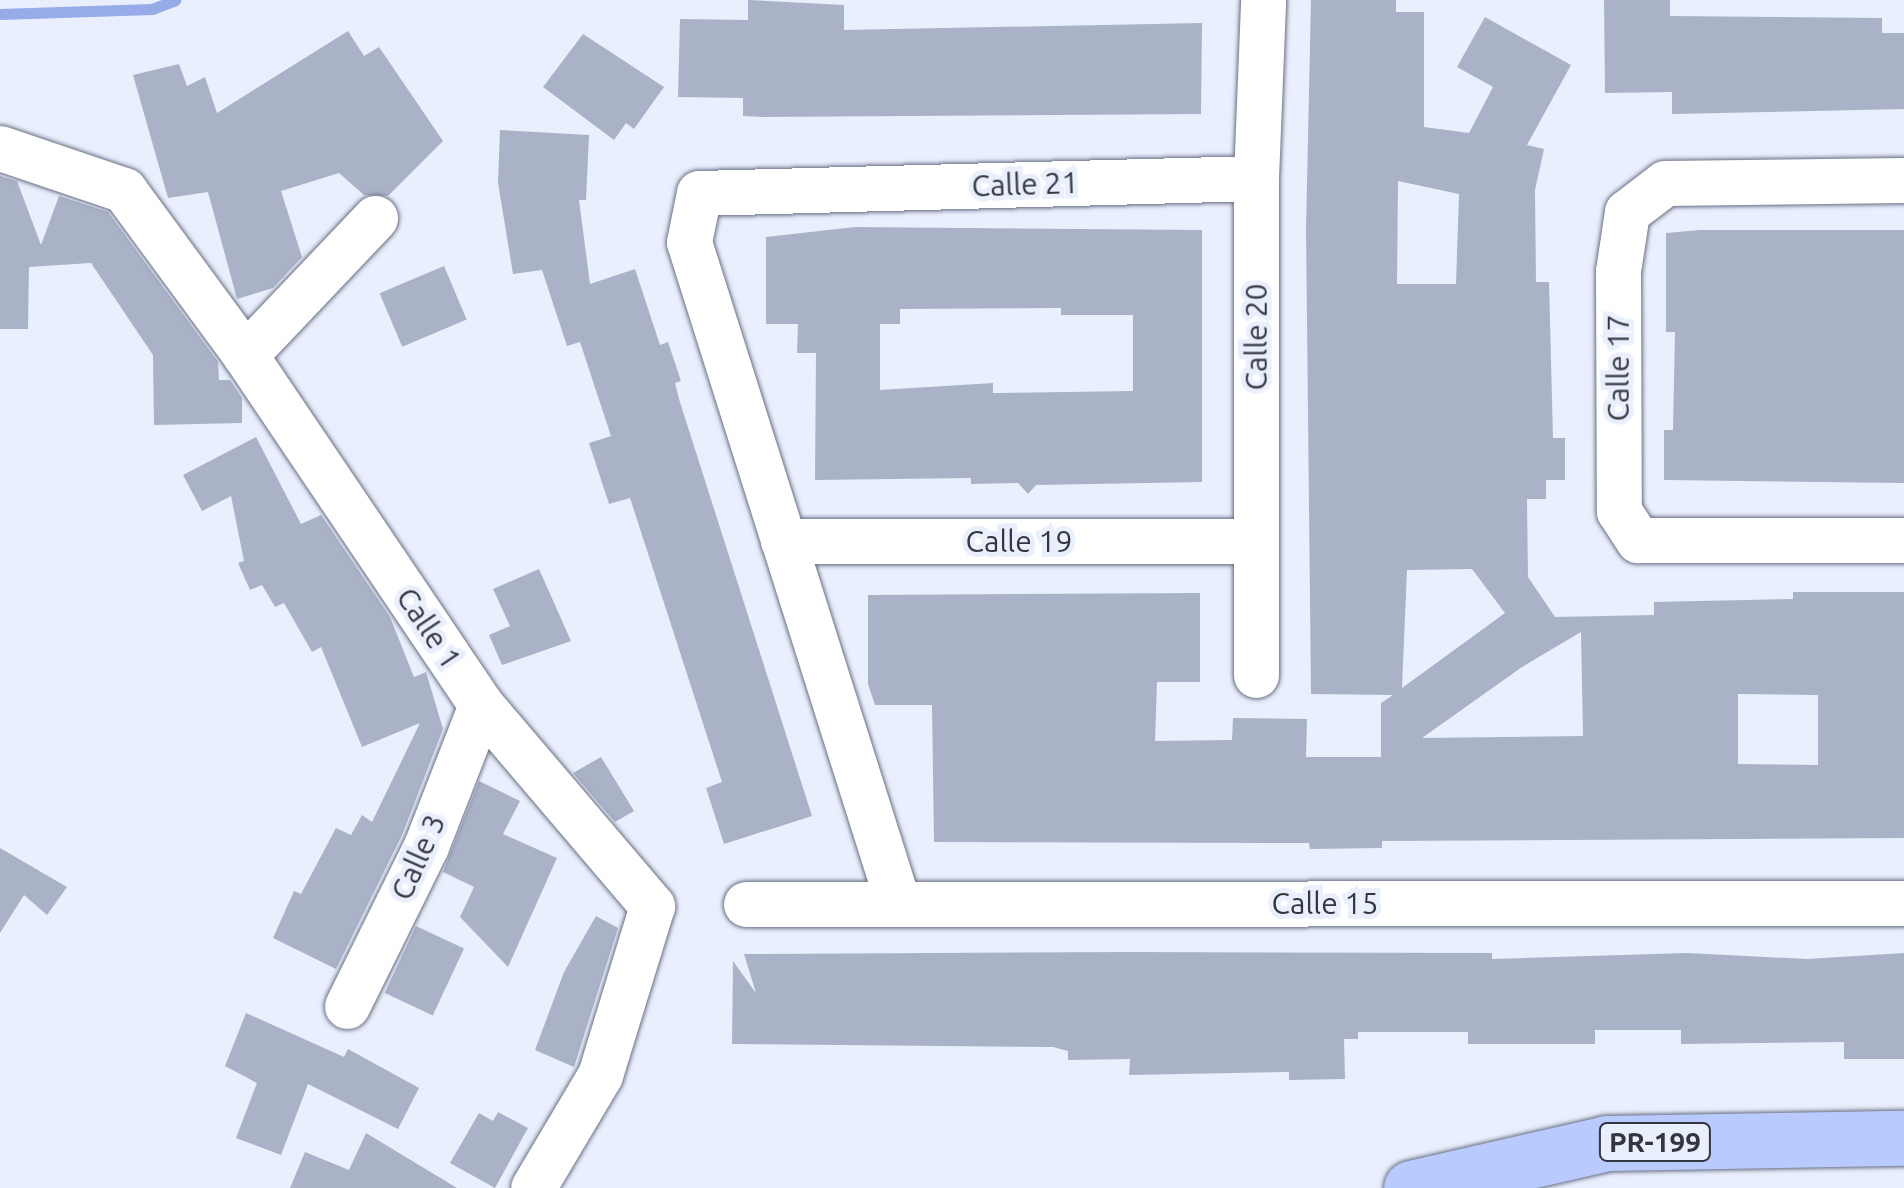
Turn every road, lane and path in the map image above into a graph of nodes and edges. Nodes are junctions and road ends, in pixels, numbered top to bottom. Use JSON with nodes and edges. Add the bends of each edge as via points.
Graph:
{"nodes":[{"id":1,"x":1263,"y":0,"type":"edge"},
{"id":2,"x":0,"y":148,"type":"edge"},
{"id":3,"x":1256,"y":178,"type":"junction"},
{"id":4,"x":1904,"y":180,"type":"edge"},
{"id":5,"x":374,"y":218,"type":"dead end"},
{"id":6,"x":245,"y":355,"type":"junction"},
{"id":7,"x":1904,"y":540,"type":"edge"},
{"id":8,"x":783,"y":541,"type":"junction"},
{"id":9,"x":1256,"y":541,"type":"junction"},
{"id":10,"x":1256,"y":675,"type":"dead end"},
{"id":11,"x":481,"y":704,"type":"junction"},
{"id":12,"x":898,"y":903,"type":"junction"},
{"id":13,"x":1904,"y":903,"type":"edge"},
{"id":14,"x":746,"y":904,"type":"dead end"},
{"id":15,"x":347,"y":1006,"type":"dead end"},
{"id":16,"x":1904,"y":1138,"type":"edge"},
{"id":17,"x":533,"y":1188,"type":"edge"},
{"id":18,"x":1411,"y":1188,"type":"edge"}],
"edges":[{"from":1,"to":3,"type":"street","name":"Calle 20"},
{"from":2,"to":6,"type":"street","name":"Calle 1","via":[[124,190]]},
{"from":3,"to":8,"type":"street","name":"Calle 21","via":[[699,193],[689,242]]},
{"from":3,"to":9,"type":"street","name":"Calle 20"},
{"from":4,"to":7,"type":"street","name":"Calle 17","via":[[1665,182],[1627,212],[1618,271],[1619,511],[1638,540]]},
{"from":5,"to":6,"type":"street"},
{"from":6,"to":11,"type":"street","name":"Calle 1"},
{"from":8,"to":9,"type":"street","name":"Calle 19"},
{"from":8,"to":12,"type":"street"},
{"from":9,"to":10,"type":"street","name":"Calle 20"},
{"from":11,"to":15,"type":"street","name":"Calle 3","via":[[426,846]]},
{"from":11,"to":17,"type":"street","name":"Calle 1","via":[[652,906],[600,1076]]},
{"from":12,"to":13,"type":"street","name":"Calle 15"},
{"from":12,"to":14,"type":"street","name":"Calle 15"},
{"from":16,"to":18,"type":"highway","number":"PR-199","via":[[1607,1143]]}]}
